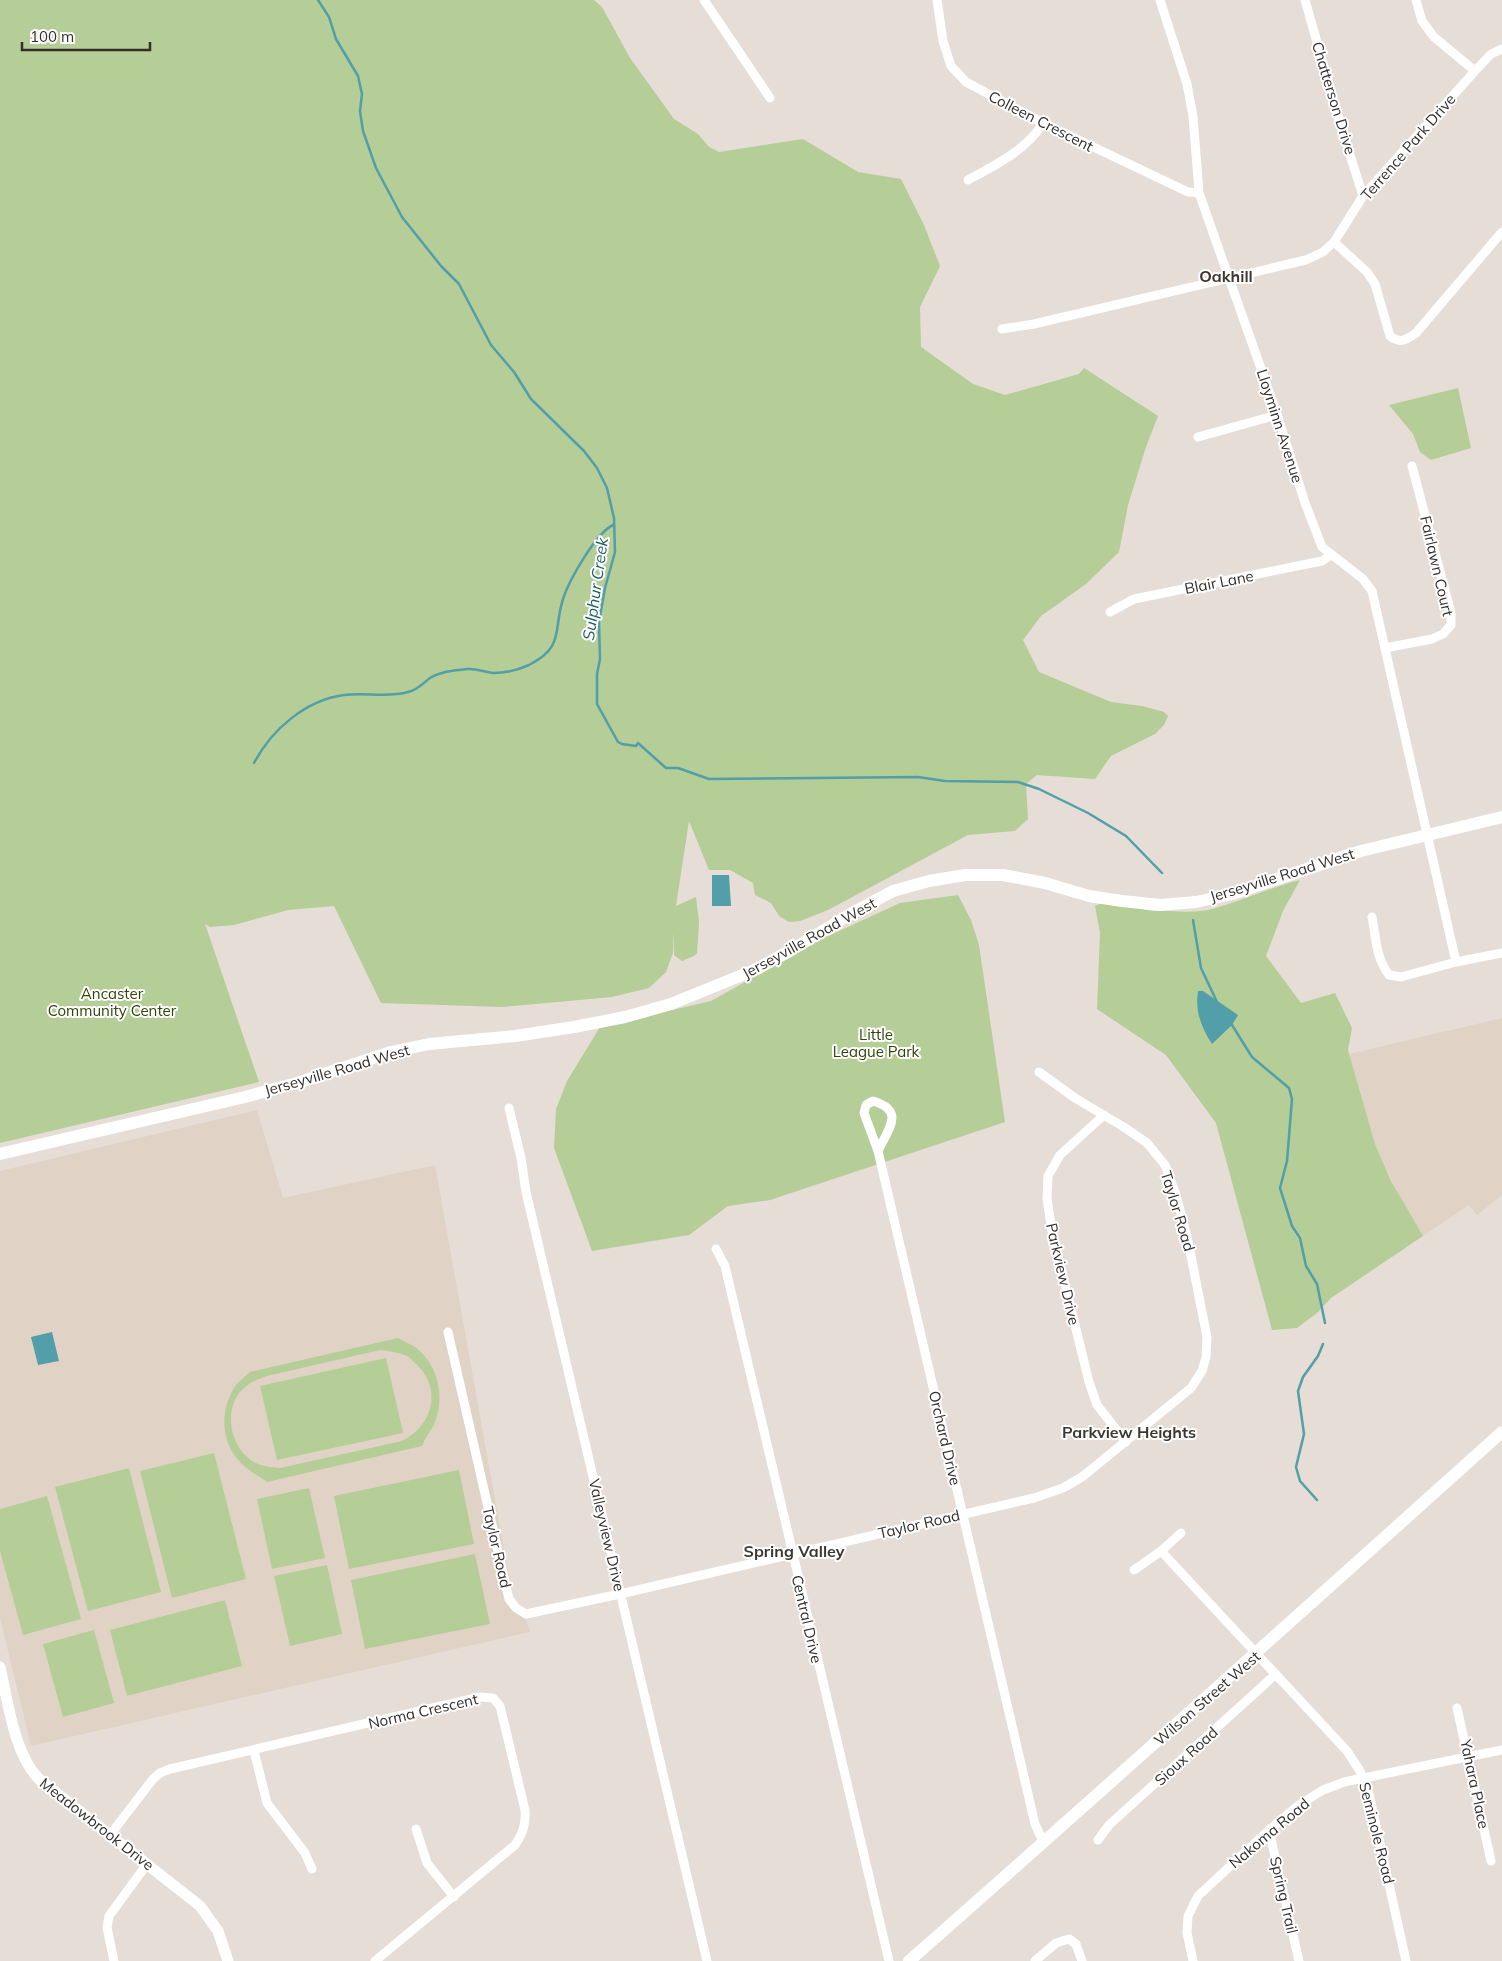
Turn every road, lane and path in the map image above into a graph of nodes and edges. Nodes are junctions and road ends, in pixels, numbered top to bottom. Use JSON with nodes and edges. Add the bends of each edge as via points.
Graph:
{"nodes":[{"id":1,"x":704,"y":0,"type":"edge"},
{"id":2,"x":937,"y":0,"type":"edge"},
{"id":3,"x":1160,"y":0,"type":"edge"},
{"id":4,"x":1305,"y":0,"type":"edge"},
{"id":5,"x":1416,"y":0,"type":"edge"},
{"id":6,"x":1502,"y":49,"type":"edge"},
{"id":7,"x":1475,"y":71,"type":"junction"},
{"id":8,"x":770,"y":98,"type":"dead end"},
{"id":9,"x":1043,"y":123,"type":"junction"},
{"id":10,"x":968,"y":180,"type":"dead end"},
{"id":11,"x":1198,"y":193,"type":"junction"},
{"id":12,"x":1363,"y":196,"type":"junction"},
{"id":13,"x":1502,"y":232,"type":"edge"},
{"id":14,"x":1334,"y":242,"type":"junction"},
{"id":15,"x":1229,"y":277,"type":"junction"},
{"id":16,"x":1002,"y":329,"type":"dead end"},
{"id":17,"x":1277,"y":415,"type":"junction"},
{"id":18,"x":1198,"y":437,"type":"dead end"},
{"id":19,"x":1412,"y":466,"type":"dead end"},
{"id":20,"x":1330,"y":555,"type":"junction"},
{"id":21,"x":1110,"y":612,"type":"dead end"},
{"id":22,"x":1385,"y":648,"type":"junction"},
{"id":23,"x":1502,"y":818,"type":"edge"},
{"id":24,"x":1429,"y":835,"type":"junction"},
{"id":25,"x":1372,"y":917,"type":"dead end"},
{"id":26,"x":1502,"y":954,"type":"edge"},
{"id":27,"x":1456,"y":962,"type":"junction"},
{"id":28,"x":1039,"y":1072,"type":"dead end"},
{"id":29,"x":509,"y":1108,"type":"dead end"},
{"id":30,"x":1104,"y":1115,"type":"junction"},
{"id":31,"x":878,"y":1151,"type":"junction"},
{"id":32,"x":0,"y":1154,"type":"edge"},
{"id":33,"x":716,"y":1249,"type":"dead end"},
{"id":34,"x":448,"y":1332,"type":"dead end"},
{"id":35,"x":1502,"y":1432,"type":"edge"},
{"id":36,"x":1126,"y":1442,"type":"junction"},
{"id":37,"x":963,"y":1513,"type":"junction"},
{"id":38,"x":1181,"y":1533,"type":"dead end"},
{"id":39,"x":1161,"y":1551,"type":"junction"},
{"id":40,"x":792,"y":1554,"type":"junction"},
{"id":41,"x":1134,"y":1570,"type":"dead end"},
{"id":42,"x":620,"y":1594,"type":"junction"},
{"id":43,"x":1256,"y":1655,"type":"junction"},
{"id":44,"x":0,"y":1667,"type":"edge"},
{"id":45,"x":1276,"y":1674,"type":"junction"},
{"id":46,"x":4,"y":1704,"type":"edge"},
{"id":47,"x":1457,"y":1708,"type":"dead end"},
{"id":48,"x":1502,"y":1750,"type":"edge"},
{"id":49,"x":254,"y":1751,"type":"junction"},
{"id":50,"x":1468,"y":1758,"type":"junction"},
{"id":51,"x":1363,"y":1776,"type":"junction"},
{"id":52,"x":416,"y":1829,"type":"dead end"},
{"id":53,"x":1269,"y":1830,"type":"junction"},
{"id":54,"x":110,"y":1835,"type":"junction"},
{"id":55,"x":1098,"y":1840,"type":"dead end"},
{"id":56,"x":1043,"y":1841,"type":"junction"},
{"id":57,"x":1491,"y":1861,"type":"dead end"},
{"id":58,"x":147,"y":1864,"type":"junction"},
{"id":59,"x":312,"y":1869,"type":"dead end"},
{"id":60,"x":454,"y":1897,"type":"junction"},
{"id":61,"x":114,"y":1961,"type":"edge"},
{"id":62,"x":228,"y":1961,"type":"edge"},
{"id":63,"x":375,"y":1961,"type":"edge"},
{"id":64,"x":708,"y":1961,"type":"edge"},
{"id":65,"x":889,"y":1961,"type":"edge"},
{"id":66,"x":909,"y":1961,"type":"edge"},
{"id":67,"x":1035,"y":1961,"type":"edge"},
{"id":68,"x":1082,"y":1961,"type":"edge"},
{"id":69,"x":1193,"y":1961,"type":"edge"},
{"id":70,"x":1299,"y":1961,"type":"edge"},
{"id":71,"x":1406,"y":1961,"type":"edge"}],
"edges":[{"from":1,"to":8,"type":"street"},
{"from":2,"to":9,"type":"street","name":"Colleen Crescent","via":[[943,41],[951,66],[966,82]]},
{"from":3,"to":11,"type":"street","name":"Lloyminn Avenue","via":[[1194,116]]},
{"from":4,"to":12,"type":"street","name":"Chatterson Drive"},
{"from":5,"to":7,"type":"street","via":[[1422,22],[1434,37]]},
{"from":6,"to":7,"type":"street","name":"Terrence Park Drive","via":[[1491,54]]},
{"from":7,"to":12,"type":"street","name":"Terrence Park Drive"},
{"from":9,"to":10,"type":"street","via":[[1038,132],[1000,163]]},
{"from":9,"to":11,"type":"street","name":"Colleen Crescent","via":[[1188,192]]},
{"from":11,"to":15,"type":"street","name":"Lloyminn Avenue"},
{"from":12,"to":14,"type":"street","name":"Terrence Park Drive"},
{"from":13,"to":14,"type":"street","via":[[1416,333],[1405,341],[1390,336],[1375,284],[1367,272]]},
{"from":14,"to":15,"type":"street","name":"Terrence Park Drive","via":[[1306,260]]},
{"from":15,"to":16,"type":"street","name":"Terrence Park Drive"},
{"from":15,"to":17,"type":"street","name":"Lloyminn Avenue"},
{"from":17,"to":18,"type":"street"},
{"from":17,"to":20,"type":"street","name":"Lloyminn Avenue","via":[[1305,503],[1322,547]]},
{"from":19,"to":22,"type":"street","name":"Fairlawn Court","via":[[1451,613],[1451,625],[1432,639]]},
{"from":20,"to":21,"type":"street","name":"Blair Lane","via":[[1322,561],[1134,599]]},
{"from":20,"to":22,"type":"street","name":"Lloyminn Avenue","via":[[1362,578],[1372,591]]},
{"from":22,"to":24,"type":"street","name":"Lloyminn Avenue"},
{"from":23,"to":24,"type":"main road","name":"Jerseyville Road West"},
{"from":24,"to":27,"type":"street","name":"Lloyminn Avenue"},
{"from":24,"to":32,"type":"main road","name":"Jerseyville Road West","via":[[1361,851],[1232,894],[1196,902],[1160,905],[1122,901],[1003,875],[965,875],[929,881],[894,891],[757,969],[671,1004],[574,1027],[429,1044],[391,1052],[245,1097]]},
{"from":25,"to":27,"type":"street","via":[[1378,956],[1389,975],[1402,977]]},
{"from":26,"to":27,"type":"street"},
{"from":28,"to":30,"type":"street","name":"Taylor Road"},
{"from":29,"to":42,"type":"street","name":"Valleyview Drive"},
{"from":30,"to":36,"type":"street","name":"Parkview Drive","via":[[1060,1155],[1048,1176],[1047,1199],[1088,1382],[1097,1405]]},
{"from":30,"to":36,"type":"street","name":"Taylor Road","via":[[1147,1143],[1165,1165],[1188,1241],[1207,1337],[1202,1371],[1191,1388]]},
{"from":31,"to":31,"type":"street","name":"Orchard Drive","via":[[892,1112],[886,1105],[873,1101],[866,1105],[864,1113]]},
{"from":31,"to":37,"type":"street","name":"Orchard Drive"},
{"from":33,"to":40,"type":"street","name":"Central Drive","via":[[725,1266]]},
{"from":34,"to":42,"type":"street","name":"Taylor Road","via":[[509,1598],[526,1614]]},
{"from":35,"to":43,"type":"main road","name":"Wilson Street West"},
{"from":36,"to":37,"type":"street","name":"Taylor Road","via":[[1063,1488],[1034,1498]]},
{"from":37,"to":40,"type":"street","name":"Taylor Road"},
{"from":37,"to":56,"type":"street","name":"Orchard Drive","via":[[1035,1824]]},
{"from":38,"to":39,"type":"street"},
{"from":39,"to":41,"type":"street"},
{"from":39,"to":43,"type":"street","name":"Seminole Road"},
{"from":40,"to":42,"type":"street","name":"Taylor Road"},
{"from":40,"to":65,"type":"street","name":"Central Drive"},
{"from":42,"to":64,"type":"street","name":"Valleyview Drive"},
{"from":43,"to":45,"type":"street","name":"Seminole Road"},
{"from":43,"to":56,"type":"main road","name":"Wilson Street West"},
{"from":44,"to":46,"type":"street","name":"Meadowbrook Drive"},
{"from":45,"to":51,"type":"street","name":"Seminole Road","via":[[1347,1752]]},
{"from":45,"to":55,"type":"street","name":"Sioux Road","via":[[1109,1825]]},
{"from":46,"to":54,"type":"street","name":"Meadowbrook Drive","via":[[29,1769]]},
{"from":47,"to":50,"type":"street","name":"Yahara Place"},
{"from":48,"to":50,"type":"street","name":"Nakoma Road"},
{"from":49,"to":54,"type":"street","name":"Norma Crescent","via":[[160,1773]]},
{"from":49,"to":59,"type":"street","via":[[267,1803],[305,1853]]},
{"from":49,"to":60,"type":"street","name":"Norma Crescent","via":[[480,1697],[493,1698],[500,1706],[525,1810],[525,1826],[515,1844]]},
{"from":50,"to":51,"type":"street","name":"Nakoma Road"},
{"from":50,"to":57,"type":"street","name":"Yahara Place"},
{"from":51,"to":53,"type":"street","name":"Nakoma Road","via":[[1324,1790],[1299,1805]]},
{"from":51,"to":71,"type":"street","name":"Seminole Road"},
{"from":52,"to":60,"type":"street","via":[[427,1863]]},
{"from":53,"to":69,"type":"street","name":"Nakoma Road","via":[[1198,1896],[1188,1916],[1187,1933]]},
{"from":53,"to":70,"type":"street","name":"Spring Trail"},
{"from":54,"to":58,"type":"street","name":"Meadowbrook Drive"},
{"from":56,"to":66,"type":"main road","name":"Wilson Street West"},
{"from":58,"to":61,"type":"street","via":[[108,1916],[107,1928]]},
{"from":58,"to":62,"type":"street","name":"Meadowbrook Drive","via":[[206,1912],[218,1931]]},
{"from":60,"to":63,"type":"street","name":"Norma Crescent"},
{"from":67,"to":68,"type":"street","via":[[1056,1943],[1069,1939],[1076,1944]]}]}
